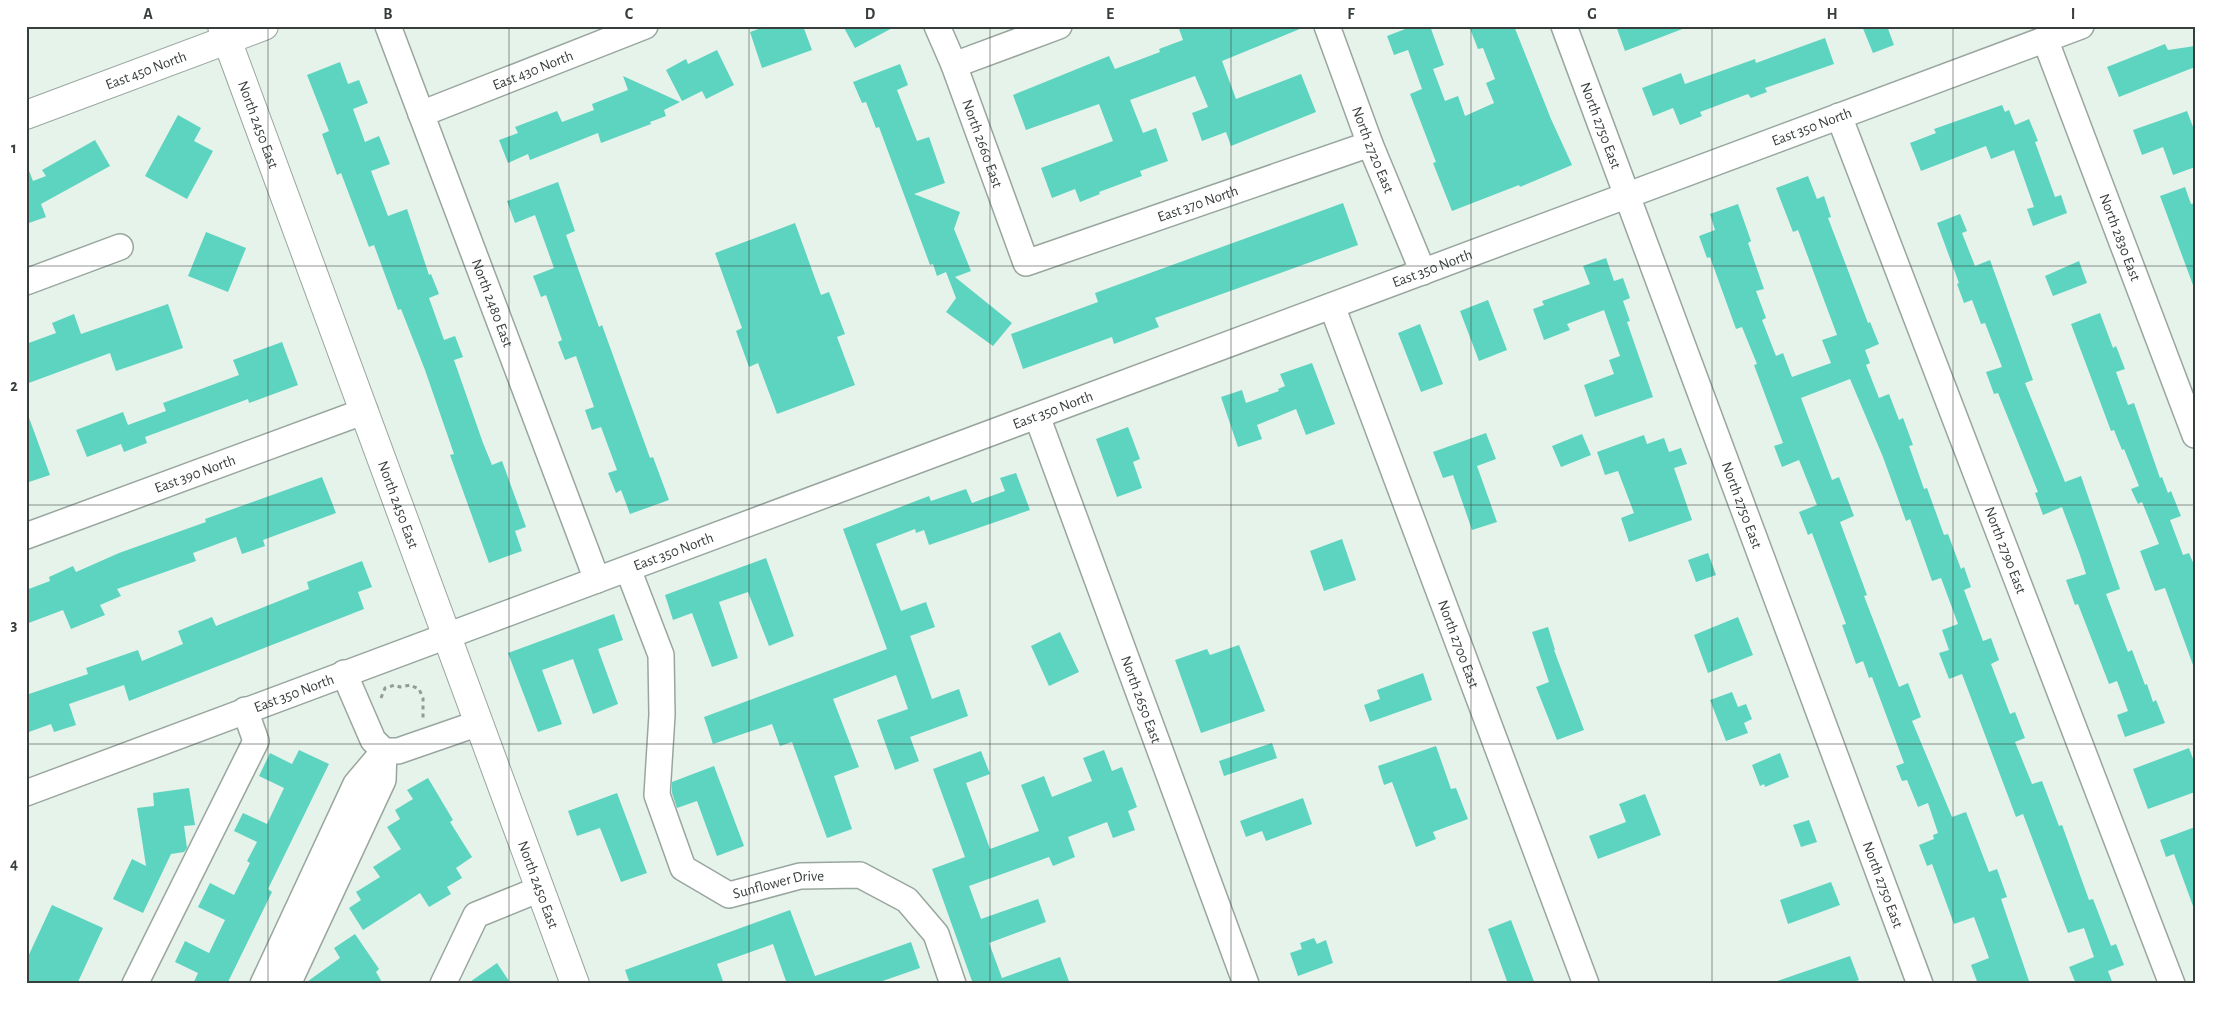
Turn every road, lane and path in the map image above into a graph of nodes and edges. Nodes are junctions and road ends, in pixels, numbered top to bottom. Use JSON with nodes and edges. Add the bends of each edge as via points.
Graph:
{"nodes":[{"id":1,"x":264,"y":26,"type":"edge"},
{"id":2,"x":388,"y":26,"type":"edge"},
{"id":3,"x":645,"y":26,"type":"edge"},
{"id":4,"x":937,"y":26,"type":"edge"},
{"id":5,"x":1059,"y":26,"type":"edge"},
{"id":6,"x":1327,"y":26,"type":"edge"},
{"id":7,"x":1564,"y":26,"type":"edge"},
{"id":8,"x":2081,"y":26,"type":"edge"},
{"id":9,"x":225,"y":33,"type":"edge"},
{"id":10,"x":2045,"y":40,"type":"junction"},
{"id":11,"x":954,"y":64,"type":"junction"},
{"id":12,"x":421,"y":114,"type":"junction"},
{"id":13,"x":26,"y":115,"type":"edge"},
{"id":14,"x":1839,"y":116,"type":"junction"},
{"id":15,"x":1370,"y":144,"type":"junction"},
{"id":16,"x":1627,"y":196,"type":"junction"},
{"id":17,"x":120,"y":247,"type":"dead end"},
{"id":18,"x":1026,"y":263,"type":"joint"},
{"id":19,"x":1423,"y":272,"type":"junction"},
{"id":20,"x":26,"y":282,"type":"edge"},
{"id":21,"x":1332,"y":306,"type":"junction"},
{"id":22,"x":365,"y":412,"type":"junction"},
{"id":23,"x":1037,"y":416,"type":"junction"},
{"id":24,"x":2195,"y":435,"type":"edge"},
{"id":25,"x":26,"y":536,"type":"edge"},
{"id":26,"x":628,"y":569,"type":"junction"},
{"id":27,"x":597,"y":580,"type":"junction"},
{"id":28,"x":448,"y":636,"type":"junction"},
{"id":29,"x":344,"y":673,"type":"junction"},
{"id":30,"x":376,"y":703,"type":"dead end"},
{"id":31,"x":245,"y":710,"type":"junction"},
{"id":32,"x":479,"y":723,"type":"junction"},
{"id":33,"x":424,"y":726,"type":"dead end"},
{"id":34,"x":384,"y":751,"type":"junction"},
{"id":35,"x":26,"y":793,"type":"edge"},
{"id":36,"x":540,"y":889,"type":"junction"},
{"id":37,"x":135,"y":984,"type":"edge"},
{"id":38,"x":263,"y":984,"type":"edge"},
{"id":39,"x":288,"y":984,"type":"edge"},
{"id":40,"x":443,"y":984,"type":"edge"},
{"id":41,"x":575,"y":984,"type":"edge"},
{"id":42,"x":953,"y":984,"type":"edge"},
{"id":43,"x":1246,"y":984,"type":"edge"},
{"id":44,"x":1586,"y":984,"type":"edge"},
{"id":45,"x":1920,"y":984,"type":"edge"},
{"id":46,"x":2172,"y":984,"type":"edge"}],
"edges":[{"from":1,"to":9,"type":"street","name":"East 450 North"},
{"from":2,"to":12,"type":"street","name":"North 2480 East"},
{"from":3,"to":12,"type":"street","name":"East 430 North"},
{"from":4,"to":11,"type":"street","name":"North 2660 East"},
{"from":5,"to":11,"type":"street"},
{"from":6,"to":15,"type":"street","name":"North 2720 East"},
{"from":7,"to":16,"type":"street","name":"North 2750 East"},
{"from":8,"to":10,"type":"street","name":"East 350 North"},
{"from":9,"to":13,"type":"street","name":"East 450 North"},
{"from":9,"to":22,"type":"street","name":"North 2450 East"},
{"from":10,"to":14,"type":"street","name":"East 350 North"},
{"from":10,"to":24,"type":"street","name":"North 2830 East"},
{"from":11,"to":18,"type":"street","name":"North 2660 East"},
{"from":12,"to":27,"type":"street","name":"North 2480 East"},
{"from":14,"to":16,"type":"street","name":"East 350 North"},
{"from":14,"to":46,"type":"street","name":"North 2790 East"},
{"from":15,"to":18,"type":"street","name":"East 370 North"},
{"from":15,"to":19,"type":"street","name":"North 2720 East"},
{"from":16,"to":19,"type":"street","name":"East 350 North"},
{"from":16,"to":45,"type":"street","name":"North 2750 East"},
{"from":17,"to":20,"type":"street"},
{"from":19,"to":21,"type":"street","name":"East 350 North"},
{"from":21,"to":23,"type":"street","name":"East 350 North"},
{"from":21,"to":44,"type":"street","name":"North 2700 East"},
{"from":22,"to":25,"type":"street","name":"East 390 North"},
{"from":22,"to":28,"type":"street","name":"North 2450 East"},
{"from":23,"to":26,"type":"street","name":"East 350 North"},
{"from":23,"to":43,"type":"street","name":"North 2650 East"},
{"from":26,"to":27,"type":"street","name":"East 350 North"},
{"from":26,"to":42,"type":"street","name":"Sunflower Drive","via":[[661,655],[662,715],[657,795],[683,868],[729,895],[800,876],[860,875],[907,900],[936,934]]},
{"from":27,"to":28,"type":"street","name":"East 350 North"},
{"from":28,"to":29,"type":"street","name":"East 350 North"},
{"from":28,"to":32,"type":"street","name":"North 2450 East"},
{"from":29,"to":31,"type":"street","name":"East 350 North"},
{"from":29,"to":34,"type":"street","via":[[373,740]]},
{"from":30,"to":33,"type":"path","via":[[390,685],[415,686],[423,698]]},
{"from":31,"to":35,"type":"street","name":"East 350 North"},
{"from":31,"to":37,"type":"street","via":[[256,741]]},
{"from":32,"to":34,"type":"street","via":[[398,751]]},
{"from":32,"to":36,"type":"street","name":"North 2450 East"},
{"from":34,"to":38,"type":"street","via":[[356,784]]},
{"from":34,"to":39,"type":"street","via":[[383,780]]},
{"from":36,"to":40,"type":"street","via":[[476,915]]},
{"from":36,"to":41,"type":"street","name":"North 2450 East"}]}
